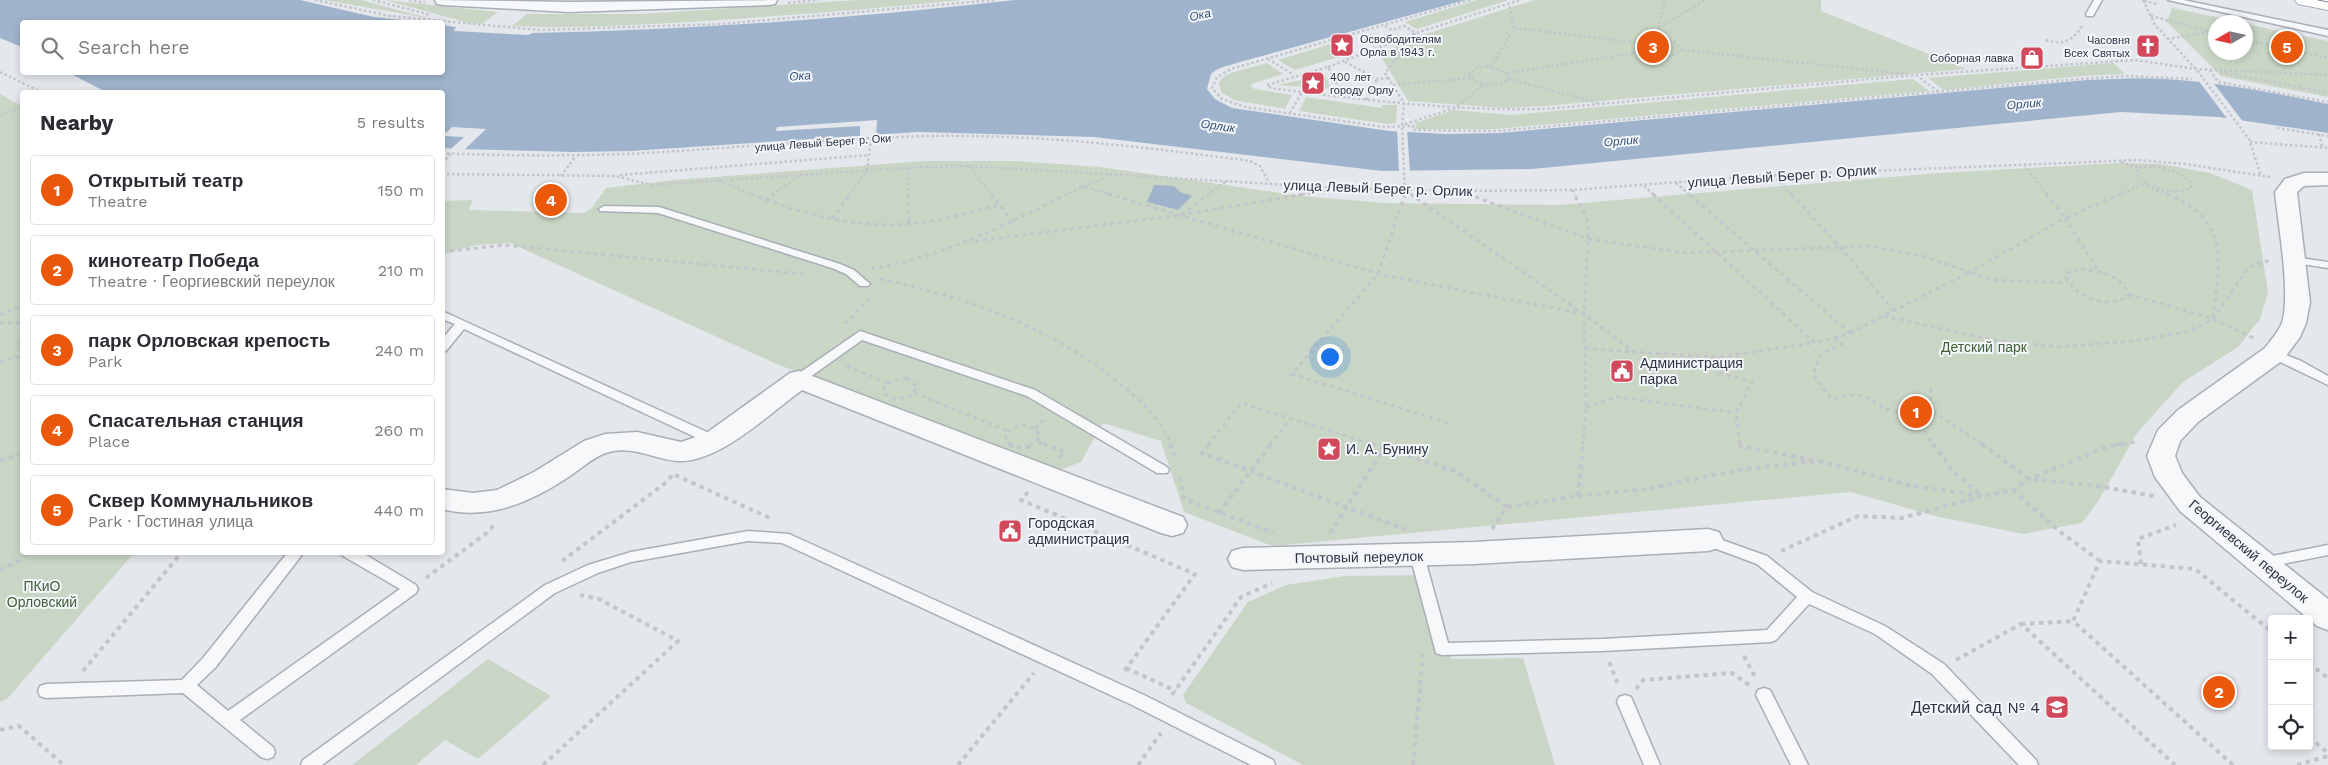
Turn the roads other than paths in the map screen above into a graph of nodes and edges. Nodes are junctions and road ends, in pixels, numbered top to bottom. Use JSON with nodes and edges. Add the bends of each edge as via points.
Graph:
{"nodes":[{"id":1,"x":442,"y":0,"type":"edge"},
{"id":2,"x":769,"y":0,"type":"edge"},
{"id":3,"x":2098,"y":0,"type":"edge"},
{"id":4,"x":2172,"y":0,"type":"edge"},
{"id":5,"x":2304,"y":0,"type":"edge"},
{"id":6,"x":522,"y":2,"type":"edge"},
{"id":7,"x":660,"y":3,"type":"edge"},
{"id":8,"x":2328,"y":5,"type":"edge"},
{"id":9,"x":2090,"y":14,"type":"road end"},
{"id":10,"x":2328,"y":33,"type":"edge"},
{"id":11,"x":2328,"y":179,"type":"edge"},
{"id":12,"x":604,"y":209,"type":"dead end"},
{"id":13,"x":2293,"y":260,"type":"junction"},
{"id":14,"x":2328,"y":266,"type":"edge"},
{"id":15,"x":864,"y":284,"type":"dead end"},
{"id":16,"x":445,"y":315,"type":"edge"},
{"id":17,"x":462,"y":323,"type":"junction"},
{"id":18,"x":445,"y":344,"type":"edge"},
{"id":19,"x":2267,"y":348,"type":"junction"},
{"id":20,"x":799,"y":379,"type":"junction"},
{"id":21,"x":2328,"y":381,"type":"edge"},
{"id":22,"x":714,"y":441,"type":"junction"},
{"id":23,"x":1162,"y":470,"type":"dead end"},
{"id":24,"x":445,"y":500,"type":"edge"},
{"id":25,"x":1172,"y":525,"type":"dead end"},
{"id":26,"x":1708,"y":540,"type":"joint"},
{"id":27,"x":1414,"y":543,"type":"junction"},
{"id":28,"x":2328,"y":550,"type":"edge"},
{"id":29,"x":295,"y":555,"type":"edge"},
{"id":30,"x":353,"y":555,"type":"edge"},
{"id":31,"x":1243,"y":559,"type":"dead end"},
{"id":32,"x":2262,"y":563,"type":"junction"},
{"id":33,"x":1807,"y":596,"type":"junction"},
{"id":34,"x":2328,"y":617,"type":"edge"},
{"id":35,"x":186,"y":686,"type":"junction"},
{"id":36,"x":46,"y":691,"type":"dead end"},
{"id":37,"x":1764,"y":695,"type":"road end"},
{"id":38,"x":1625,"y":702,"type":"road end"},
{"id":39,"x":228,"y":720,"type":"junction"},
{"id":40,"x":267,"y":752,"type":"dead end"},
{"id":41,"x":309,"y":765,"type":"edge"},
{"id":42,"x":1267,"y":765,"type":"edge"},
{"id":43,"x":1652,"y":765,"type":"edge"},
{"id":44,"x":1800,"y":765,"type":"edge"},
{"id":45,"x":2030,"y":765,"type":"edge"}],
"edges":[{"from":1,"to":6,"type":"street"},
{"from":2,"to":7,"type":"street"},
{"from":3,"to":9,"type":"lane"},
{"from":4,"to":10,"type":"lane"},
{"from":5,"to":8,"type":"main road"},
{"from":6,"to":7,"type":"street","via":[[569,7]]},
{"from":11,"to":13,"type":"street","via":[[2306,179],[2288,187]]},
{"from":12,"to":15,"type":"lane","via":[[660,210],[850,272]]},
{"from":13,"to":14,"type":"lane"},
{"from":13,"to":19,"type":"street","via":[[2298,302],[2294,323],[2287,337]]},
{"from":16,"to":17,"type":"lane"},
{"from":17,"to":18,"type":"lane"},
{"from":17,"to":22,"type":"lane"},
{"from":19,"to":21,"type":"lane"},
{"from":19,"to":32,"type":"street","name":"Георгиевский переулок","via":[[2168,437],[2149,449],[2190,504]]},
{"from":20,"to":22,"type":"street"},
{"from":20,"to":23,"type":"lane","via":[[860,334],[1031,392]]},
{"from":20,"to":25,"type":"street"},
{"from":22,"to":24,"type":"street","via":[[685,451],[666,450],[627,440],[600,445],[516,495],[472,504]]},
{"from":26,"to":27,"type":"street","name":"Почтовый переулок","via":[[1474,553]]},
{"from":26,"to":33,"type":"lane","via":[[1762,560]]},
{"from":27,"to":31,"type":"street","name":"Почтовый переулок"},
{"from":27,"to":33,"type":"lane","via":[[1442,649],[1772,636]]},
{"from":28,"to":32,"type":"lane"},
{"from":29,"to":35,"type":"lane","via":[[209,663]]},
{"from":30,"to":39,"type":"lane","via":[[411,589]]},
{"from":32,"to":34,"type":"street","name":"Георгиевский переулок"},
{"from":33,"to":45,"type":"lane","via":[[1880,630],[1938,669]]},
{"from":35,"to":36,"type":"lane"},
{"from":35,"to":39,"type":"lane"},
{"from":37,"to":44,"type":"lane"},
{"from":38,"to":43,"type":"lane"},
{"from":39,"to":40,"type":"lane"},
{"from":41,"to":42,"type":"lane","via":[[550,590],[593,570],[631,558],[748,536],[784,538],[1173,717]]}]}
